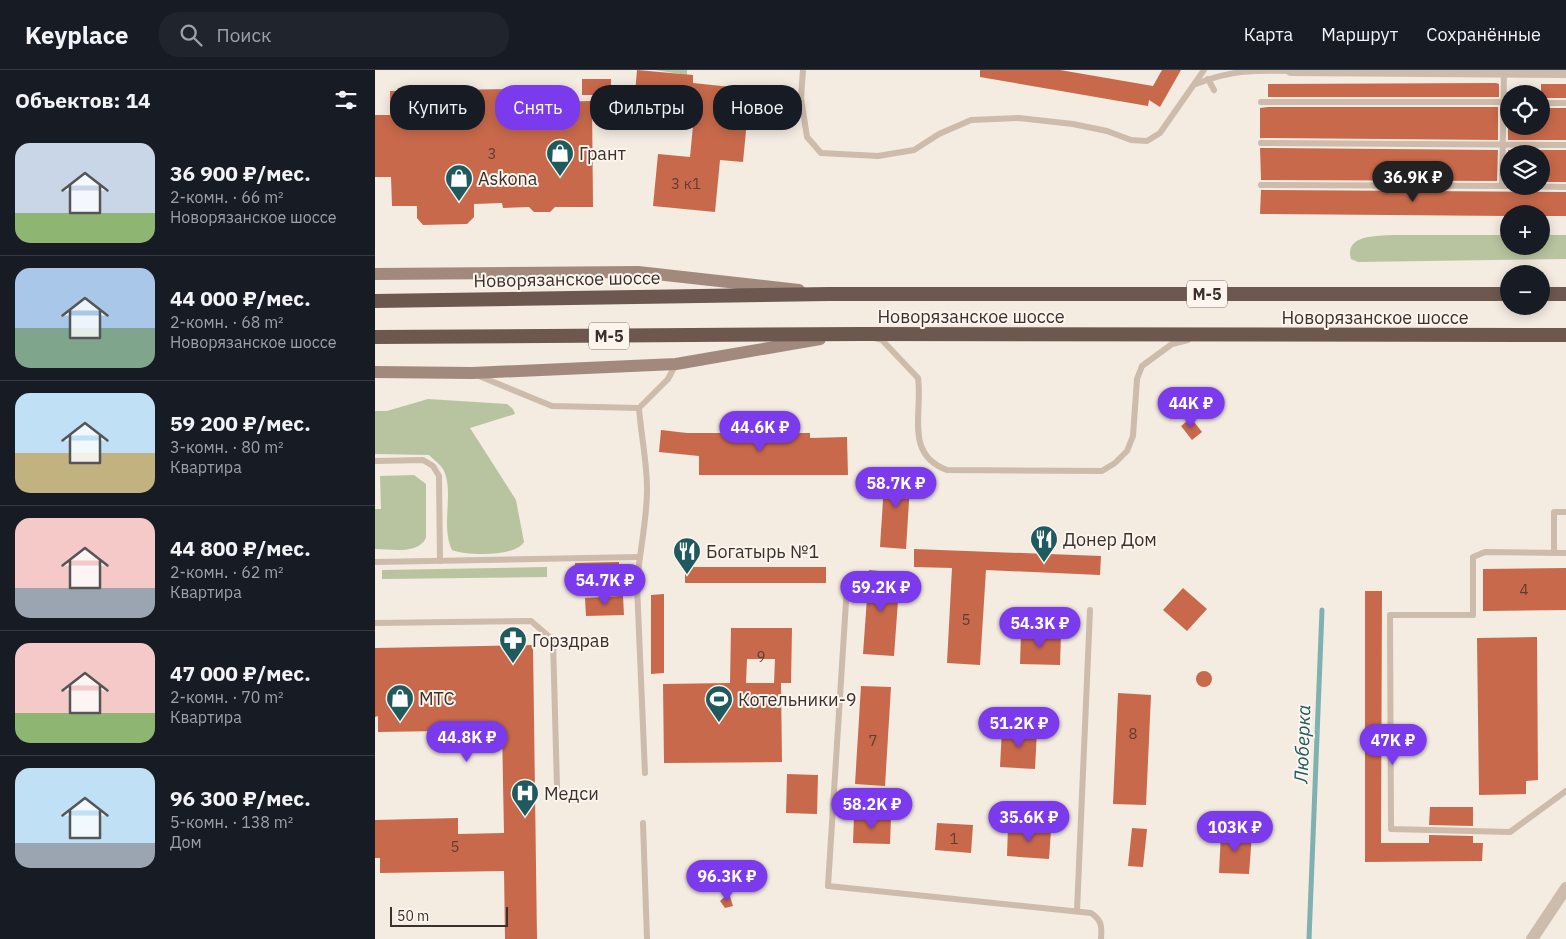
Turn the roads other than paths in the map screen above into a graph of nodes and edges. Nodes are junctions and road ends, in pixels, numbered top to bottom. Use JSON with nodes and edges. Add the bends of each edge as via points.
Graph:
{"nodes":[{"id":1,"x":803,"y":70,"type":"edge"},
{"id":2,"x":1204,"y":70,"type":"edge"},
{"id":3,"x":1292,"y":70,"type":"edge"},
{"id":4,"x":1473,"y":71,"type":"edge"},
{"id":5,"x":1511,"y":71,"type":"edge"},
{"id":6,"x":1566,"y":72,"type":"edge"},
{"id":7,"x":1207,"y":80,"type":"junction"},
{"id":8,"x":1195,"y":84,"type":"junction"},
{"id":9,"x":1509,"y":85,"type":"edge"},
{"id":10,"x":1214,"y":90,"type":"dead end"},
{"id":11,"x":1261,"y":102,"type":"dead end"},
{"id":12,"x":1500,"y":102,"type":"edge"},
{"id":13,"x":1550,"y":103,"type":"edge"},
{"id":14,"x":1566,"y":103,"type":"edge"},
{"id":15,"x":1504,"y":135,"type":"edge"},
{"id":16,"x":1261,"y":143,"type":"dead end"},
{"id":17,"x":1503,"y":145,"type":"joint"},
{"id":18,"x":1550,"y":145,"type":"edge"},
{"id":19,"x":1566,"y":145,"type":"edge"},
{"id":20,"x":1261,"y":185,"type":"dead end"},
{"id":21,"x":1500,"y":186,"type":"edge"},
{"id":22,"x":1550,"y":187,"type":"edge"},
{"id":23,"x":1566,"y":187,"type":"edge"},
{"id":24,"x":375,"y":274,"type":"edge"},
{"id":25,"x":829,"y":294,"type":"junction"},
{"id":26,"x":1500,"y":294,"type":"edge"},
{"id":27,"x":1550,"y":294,"type":"edge"},
{"id":28,"x":1566,"y":294,"type":"edge"},
{"id":29,"x":375,"y":301,"type":"edge"},
{"id":30,"x":843,"y":334,"type":"junction"},
{"id":31,"x":863,"y":334,"type":"junction"},
{"id":32,"x":1201,"y":336,"type":"junction"},
{"id":33,"x":1566,"y":336,"type":"edge"},
{"id":34,"x":375,"y":337,"type":"edge"},
{"id":35,"x":676,"y":364,"type":"junction"},
{"id":36,"x":375,"y":372,"type":"edge"},
{"id":37,"x":472,"y":373,"type":"junction"},
{"id":38,"x":639,"y":408,"type":"junction"},
{"id":39,"x":375,"y":461,"type":"edge"},
{"id":40,"x":1566,"y":512,"type":"edge"},
{"id":41,"x":1554,"y":553,"type":"junction"},
{"id":42,"x":1566,"y":553,"type":"edge"},
{"id":43,"x":639,"y":557,"type":"junction"},
{"id":44,"x":440,"y":561,"type":"junction"},
{"id":45,"x":375,"y":562,"type":"edge"},
{"id":46,"x":847,"y":586,"type":"dead end"},
{"id":47,"x":1090,"y":610,"type":"dead end"},
{"id":48,"x":375,"y":623,"type":"edge"},
{"id":49,"x":645,"y":772,"type":"dead end"},
{"id":50,"x":557,"y":787,"type":"dead end"},
{"id":51,"x":1566,"y":791,"type":"edge"},
{"id":52,"x":643,"y":823,"type":"dead end"},
{"id":53,"x":1566,"y":888,"type":"edge"},
{"id":54,"x":1077,"y":911,"type":"junction"},
{"id":55,"x":647,"y":939,"type":"edge"},
{"id":56,"x":1101,"y":939,"type":"edge"},
{"id":57,"x":1532,"y":939,"type":"edge"}],
"edges":[{"from":1,"to":8,"type":"lane","via":[[801,98],[807,137],[821,153],[878,156],[914,150],[939,134],[971,120],[1019,118],[1073,124],[1131,140],[1147,141],[1160,134]]},
{"from":2,"to":8,"type":"lane"},
{"from":3,"to":4,"type":"street"},
{"from":3,"to":7,"type":"lane","via":[[1253,70]]},
{"from":4,"to":5,"type":"street"},
{"from":5,"to":6,"type":"street"},
{"from":5,"to":9,"type":"lane"},
{"from":7,"to":8,"type":"lane"},
{"from":7,"to":10,"type":"lane"},
{"from":11,"to":12,"type":"lane"},
{"from":13,"to":14,"type":"lane"},
{"from":15,"to":17,"type":"lane"},
{"from":16,"to":17,"type":"lane"},
{"from":18,"to":19,"type":"lane"},
{"from":20,"to":21,"type":"lane"},
{"from":22,"to":23,"type":"lane"},
{"from":24,"to":25,"type":"main road","via":[[638,272]]},
{"from":25,"to":26,"type":"highway","name":"Новорязанское шоссе","number":"М-5"},
{"from":25,"to":29,"type":"highway","name":"Новорязанское шоссе","number":"М-5"},
{"from":27,"to":28,"type":"highway"},
{"from":30,"to":31,"type":"highway","name":"Новорязанское шоссе","number":"М-5"},
{"from":30,"to":34,"type":"highway","name":"Новорязанское шоссе","number":"М-5"},
{"from":30,"to":35,"type":"main road"},
{"from":31,"to":32,"type":"highway","name":"Новорязанское шоссе","number":"М-5"},
{"from":31,"to":32,"type":"lane","via":[[881,340],[918,378],[919,443],[933,465],[947,470],[1102,471],[1127,452],[1133,436],[1137,379],[1142,366],[1172,344]]},
{"from":32,"to":33,"type":"highway","name":"Новорязанское шоссе","number":"М-5"},
{"from":35,"to":37,"type":"main road"},
{"from":35,"to":38,"type":"lane","via":[[668,379]]},
{"from":36,"to":37,"type":"main road"},
{"from":37,"to":38,"type":"lane","via":[[552,406]]},
{"from":38,"to":43,"type":"lane","via":[[647,487],[646,522]]},
{"from":39,"to":44,"type":"lane","via":[[423,460],[433,466],[439,476]]},
{"from":40,"to":41,"type":"lane","via":[[1554,512]]},
{"from":41,"to":42,"type":"lane"},
{"from":41,"to":51,"type":"lane","via":[[1485,552],[1473,557],[1473,615],[1390,614],[1391,829],[1510,832]]},
{"from":43,"to":44,"type":"lane"},
{"from":43,"to":49,"type":"lane","via":[[637,585]]},
{"from":44,"to":45,"type":"lane"},
{"from":46,"to":54,"type":"lane","via":[[828,886]]},
{"from":47,"to":54,"type":"lane"},
{"from":48,"to":50,"type":"lane","via":[[531,621],[553,640]]},
{"from":52,"to":55,"type":"lane"},
{"from":53,"to":57,"type":"street"},
{"from":54,"to":56,"type":"lane","via":[[1098,918],[1102,925]]}]}
